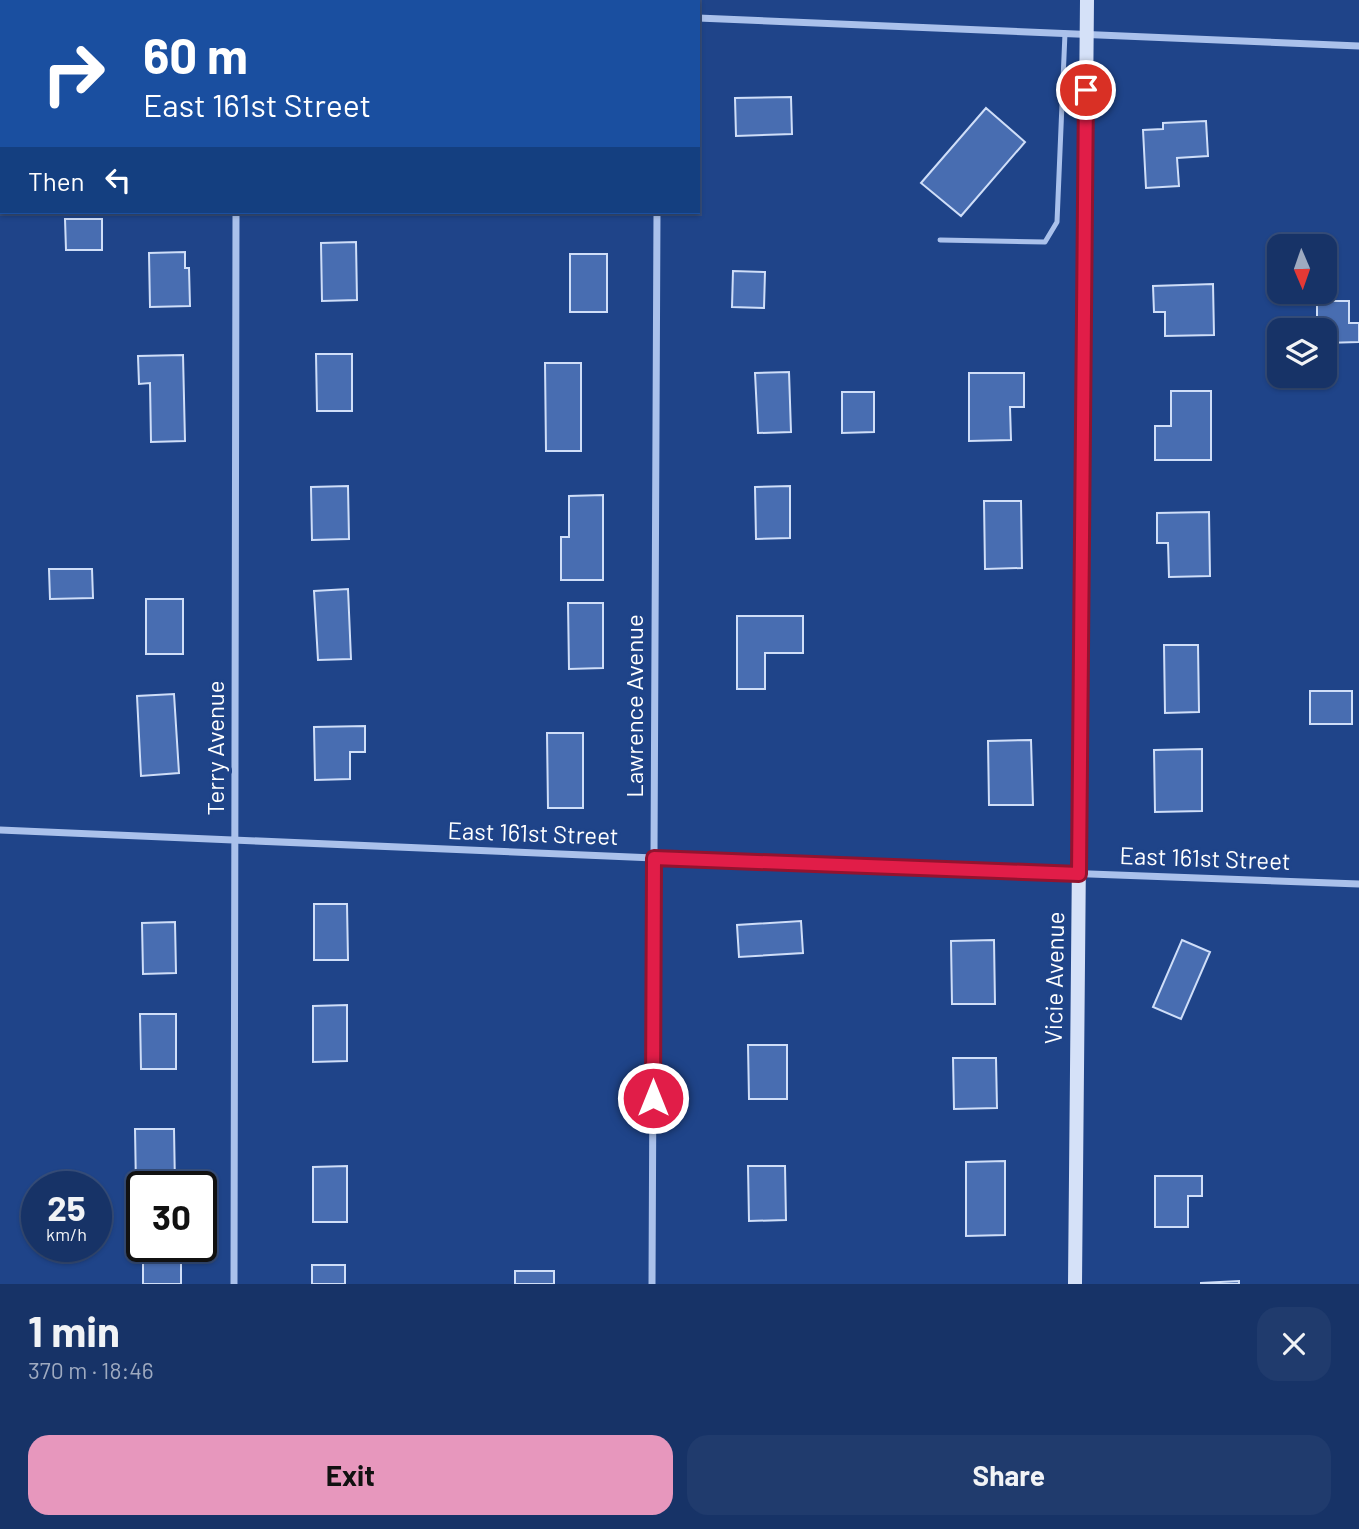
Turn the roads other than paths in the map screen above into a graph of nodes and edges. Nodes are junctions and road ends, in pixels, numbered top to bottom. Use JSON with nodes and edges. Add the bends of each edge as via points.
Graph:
{"nodes":[{"id":1,"x":1087,"y":0,"type":"edge"},
{"id":2,"x":700,"y":18,"type":"edge"},
{"id":3,"x":1065,"y":33,"type":"junction"},
{"id":4,"x":1087,"y":34,"type":"junction"},
{"id":5,"x":1359,"y":46,"type":"edge"},
{"id":6,"x":236,"y":214,"type":"edge"},
{"id":7,"x":657,"y":214,"type":"edge"},
{"id":8,"x":940,"y":240,"type":"dead end"},
{"id":9,"x":0,"y":830,"type":"edge"},
{"id":10,"x":235,"y":841,"type":"junction"},
{"id":11,"x":654,"y":858,"type":"junction"},
{"id":12,"x":1079,"y":874,"type":"junction"},
{"id":13,"x":1359,"y":884,"type":"edge"},
{"id":14,"x":234,"y":1284,"type":"edge"},
{"id":15,"x":652,"y":1284,"type":"edge"},
{"id":16,"x":1075,"y":1284,"type":"edge"}],
"edges":[{"from":1,"to":4,"type":"street","name":"Vicie Avenue"},
{"from":2,"to":3,"type":"street"},
{"from":3,"to":4,"type":"street"},
{"from":3,"to":8,"type":"lane","via":[[1057,222],[1045,242]]},
{"from":4,"to":5,"type":"street"},
{"from":4,"to":12,"type":"street","name":"Vicie Avenue"},
{"from":6,"to":10,"type":"street","name":"Terry Avenue"},
{"from":7,"to":11,"type":"street","name":"Lawrence Avenue"},
{"from":9,"to":10,"type":"street","name":"East 161st Street"},
{"from":10,"to":11,"type":"street","name":"East 161st Street"},
{"from":10,"to":14,"type":"street","name":"Terry Avenue"},
{"from":11,"to":12,"type":"street","name":"East 161st Street"},
{"from":11,"to":15,"type":"street","name":"Lawrence Avenue"},
{"from":12,"to":13,"type":"street","name":"East 161st Street"},
{"from":12,"to":16,"type":"street","name":"Vicie Avenue"}]}
